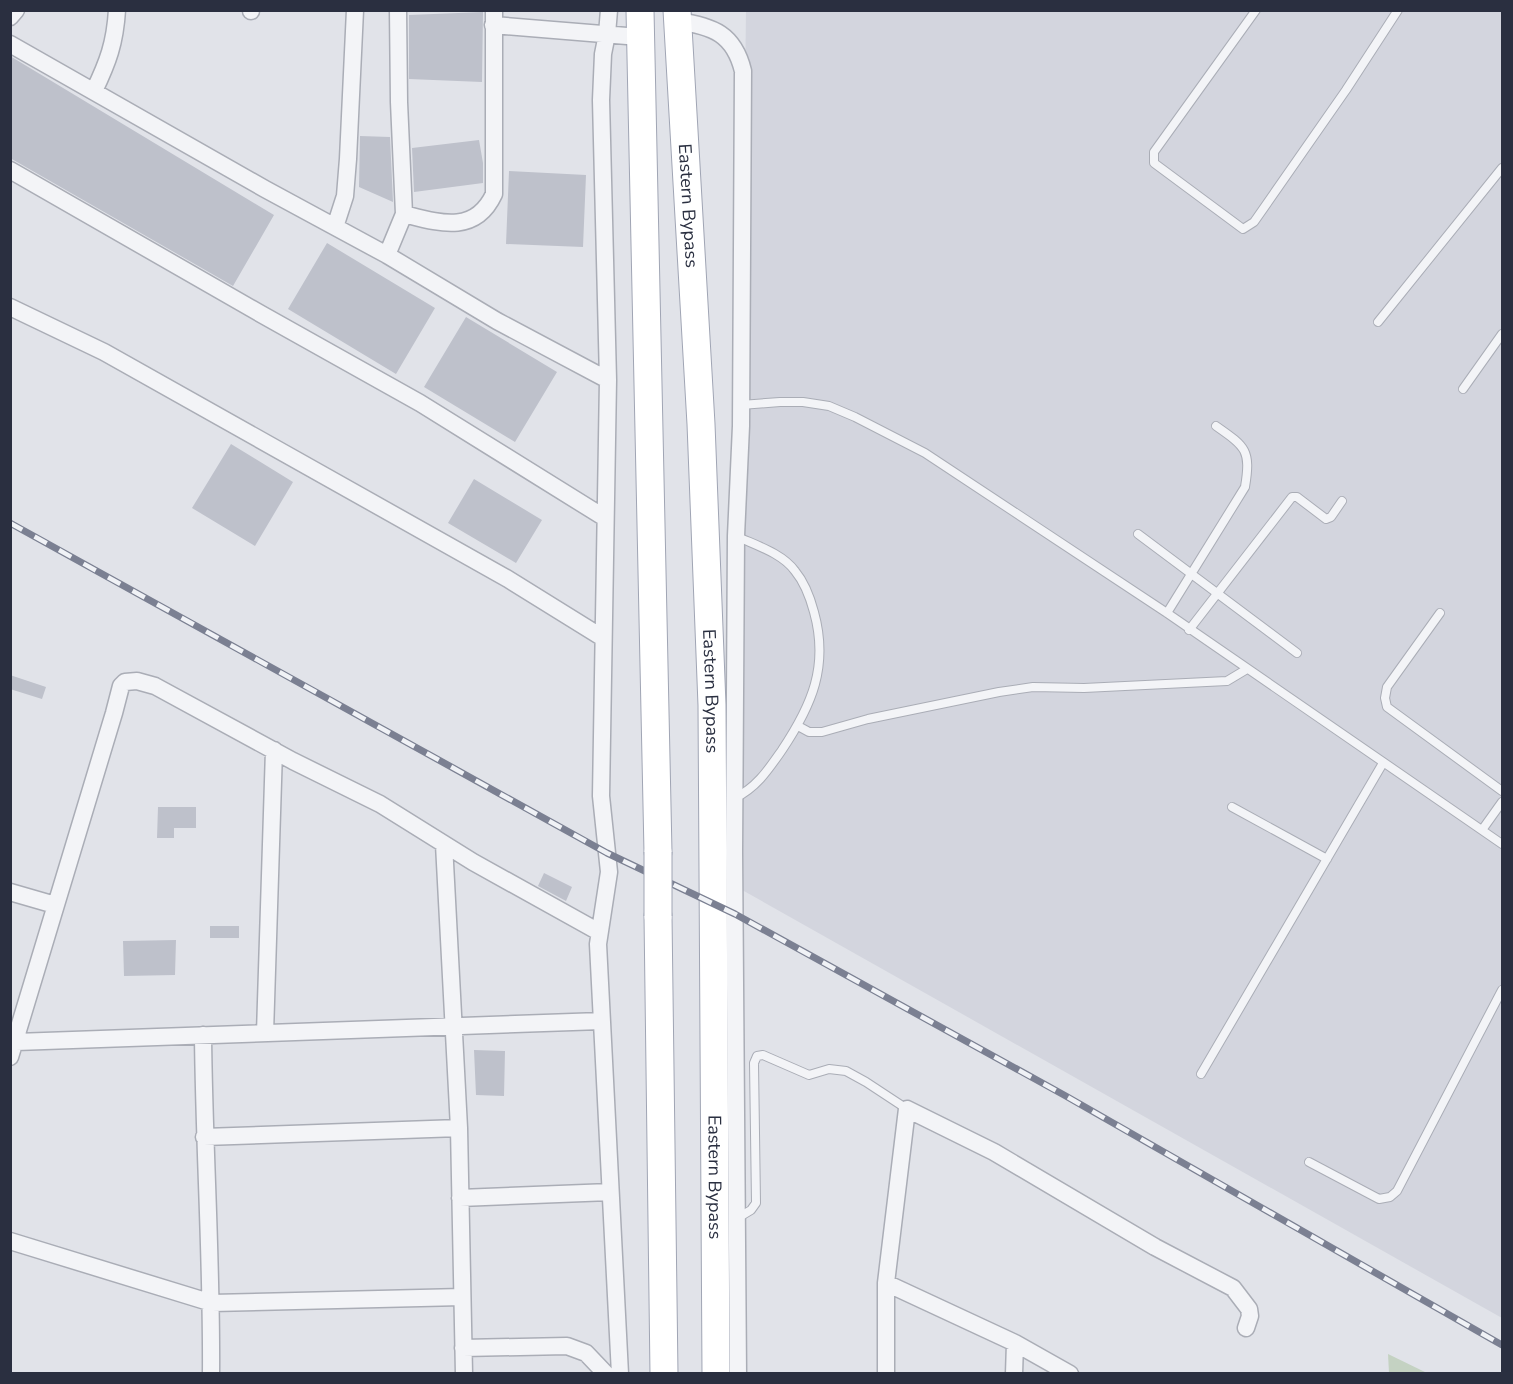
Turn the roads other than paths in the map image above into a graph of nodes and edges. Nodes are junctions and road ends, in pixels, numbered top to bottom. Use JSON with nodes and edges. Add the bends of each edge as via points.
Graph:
{"nodes":[{"id":1,"x":16,"y":10,"type":"edge"},
{"id":2,"x":117,"y":10,"type":"edge"},
{"id":3,"x":355,"y":10,"type":"edge"},
{"id":4,"x":398,"y":10,"type":"edge"},
{"id":5,"x":609,"y":10,"type":"edge"},
{"id":6,"x":1256,"y":10,"type":"edge"},
{"id":7,"x":1398,"y":10,"type":"edge"},
{"id":8,"x":677,"y":16,"type":"edge"},
{"id":9,"x":10,"y":17,"type":"edge"},
{"id":10,"x":494,"y":18,"type":"edge"},
{"id":11,"x":639,"y":24,"type":"edge"},
{"id":12,"x":607,"y":34,"type":"junction"},
{"id":13,"x":10,"y":44,"type":"edge"},
{"id":14,"x":94,"y":91,"type":"junction"},
{"id":15,"x":1503,"y":168,"type":"edge"},
{"id":16,"x":10,"y":170,"type":"edge"},
{"id":17,"x":404,"y":214,"type":"junction"},
{"id":18,"x":335,"y":227,"type":"junction"},
{"id":19,"x":387,"y":255,"type":"junction"},
{"id":20,"x":10,"y":307,"type":"edge"},
{"id":21,"x":1378,"y":322,"type":"dead end"},
{"id":22,"x":1503,"y":334,"type":"edge"},
{"id":23,"x":608,"y":380,"type":"junction"},
{"id":24,"x":1463,"y":389,"type":"dead end"},
{"id":25,"x":741,"y":405,"type":"junction"},
{"id":26,"x":1216,"y":426,"type":"dead end"},
{"id":27,"x":1342,"y":501,"type":"dead end"},
{"id":28,"x":605,"y":518,"type":"junction"},
{"id":29,"x":1138,"y":534,"type":"dead end"},
{"id":30,"x":736,"y":536,"type":"junction"},
{"id":31,"x":1191,"y":573,"type":"junction"},
{"id":32,"x":1218,"y":593,"type":"junction"},
{"id":33,"x":1167,"y":613,"type":"junction"},
{"id":34,"x":1440,"y":613,"type":"dead end"},
{"id":35,"x":1189,"y":630,"type":"junction"},
{"id":36,"x":603,"y":638,"type":"junction"},
{"id":37,"x":1297,"y":653,"type":"dead end"},
{"id":38,"x":1247,"y":669,"type":"junction"},
{"id":39,"x":798,"y":726,"type":"junction"},
{"id":40,"x":274,"y":750,"type":"junction"},
{"id":41,"x":1383,"y":763,"type":"junction"},
{"id":42,"x":1503,"y":791,"type":"edge"},
{"id":43,"x":735,"y":798,"type":"junction"},
{"id":44,"x":1503,"y":802,"type":"edge"},
{"id":45,"x":1232,"y":807,"type":"dead end"},
{"id":46,"x":1482,"y":830,"type":"junction"},
{"id":47,"x":444,"y":844,"type":"junction"},
{"id":48,"x":1503,"y":844,"type":"edge"},
{"id":49,"x":1327,"y":859,"type":"junction"},
{"id":50,"x":10,"y":892,"type":"edge"},
{"id":51,"x":55,"y":905,"type":"junction"},
{"id":52,"x":599,"y":932,"type":"junction"},
{"id":53,"x":1503,"y":990,"type":"edge"},
{"id":54,"x":601,"y":1021,"type":"junction"},
{"id":55,"x":453,"y":1026,"type":"junction"},
{"id":56,"x":265,"y":1033,"type":"junction"},
{"id":57,"x":203,"y":1035,"type":"junction"},
{"id":58,"x":12,"y":1050,"type":"edge"},
{"id":59,"x":1201,"y":1074,"type":"dead end"},
{"id":60,"x":907,"y":1109,"type":"junction"},
{"id":61,"x":459,"y":1128,"type":"junction"},
{"id":62,"x":204,"y":1137,"type":"junction"},
{"id":63,"x":1309,"y":1161,"type":"dead end"},
{"id":64,"x":610,"y":1192,"type":"junction"},
{"id":65,"x":460,"y":1198,"type":"junction"},
{"id":66,"x":735,"y":1220,"type":"junction"},
{"id":67,"x":10,"y":1241,"type":"edge"},
{"id":68,"x":886,"y":1283,"type":"junction"},
{"id":69,"x":462,"y":1297,"type":"junction"},
{"id":70,"x":212,"y":1303,"type":"junction"},
{"id":71,"x":1246,"y":1328,"type":"dead end"},
{"id":72,"x":1015,"y":1343,"type":"junction"},
{"id":73,"x":463,"y":1348,"type":"junction"},
{"id":74,"x":211,"y":1374,"type":"edge"},
{"id":75,"x":464,"y":1374,"type":"edge"},
{"id":76,"x":606,"y":1374,"type":"edge"},
{"id":77,"x":620,"y":1374,"type":"edge"},
{"id":78,"x":664,"y":1374,"type":"edge"},
{"id":79,"x":716,"y":1374,"type":"edge"},
{"id":80,"x":738,"y":1374,"type":"edge"},
{"id":81,"x":886,"y":1374,"type":"edge"},
{"id":82,"x":1014,"y":1374,"type":"edge"},
{"id":83,"x":1070,"y":1374,"type":"edge"}],
"edges":[{"from":1,"to":9,"type":"street"},
{"from":2,"to":14,"type":"street","via":[[111,54]]},
{"from":3,"to":18,"type":"street","via":[[345,196]]},
{"from":4,"to":17,"type":"street"},
{"from":5,"to":12,"type":"street"},
{"from":6,"to":7,"type":"lane","via":[[1154,152],[1153,159],[1243,229],[1254,222]]},
{"from":8,"to":25,"type":"street","via":[[722,35],[734,46],[743,71]]},
{"from":8,"to":79,"type":"main road","name":"Eastern Bypass","via":[[701,424],[712,705]]},
{"from":10,"to":12,"type":"street"},
{"from":10,"to":17,"type":"street","via":[[495,189],[489,204],[480,215],[447,224]]},
{"from":11,"to":12,"type":"street"},
{"from":11,"to":78,"type":"main road","bridge":true,"via":[[658,852]]},
{"from":12,"to":23,"type":"street","via":[[601,112]]},
{"from":13,"to":14,"type":"street"},
{"from":14,"to":18,"type":"street"},
{"from":15,"to":21,"type":"lane"},
{"from":16,"to":28,"type":"street","via":[[420,403]]},
{"from":17,"to":19,"type":"street"},
{"from":18,"to":19,"type":"street"},
{"from":19,"to":23,"type":"street","via":[[497,321]]},
{"from":20,"to":36,"type":"street","via":[[104,352],[508,579]]},
{"from":22,"to":24,"type":"lane"},
{"from":23,"to":28,"type":"street"},
{"from":25,"to":30,"type":"street"},
{"from":25,"to":33,"type":"lane","via":[[802,402],[829,406],[855,417],[962,476]]},
{"from":26,"to":31,"type":"lane","via":[[1244,449],[1248,467],[1245,487]]},
{"from":27,"to":32,"type":"lane","via":[[1326,519],[1297,497],[1292,498]]},
{"from":28,"to":36,"type":"street"},
{"from":29,"to":31,"type":"lane"},
{"from":30,"to":39,"type":"lane","via":[[776,555],[793,568],[809,596],[820,643],[820,666]]},
{"from":30,"to":43,"type":"street"},
{"from":31,"to":32,"type":"lane"},
{"from":31,"to":33,"type":"lane"},
{"from":32,"to":35,"type":"lane"},
{"from":32,"to":37,"type":"lane"},
{"from":33,"to":35,"type":"lane"},
{"from":34,"to":42,"type":"lane","via":[[1387,687],[1387,707]]},
{"from":35,"to":38,"type":"lane"},
{"from":36,"to":52,"type":"street","via":[[601,796],[609,872]]},
{"from":38,"to":39,"type":"lane","via":[[1227,681],[1033,687],[815,733]]},
{"from":38,"to":41,"type":"lane"},
{"from":39,"to":43,"type":"lane","via":[[763,777]]},
{"from":40,"to":47,"type":"street","via":[[380,804]]},
{"from":40,"to":51,"type":"street","via":[[155,686],[124,682]]},
{"from":40,"to":56,"type":"street"},
{"from":41,"to":46,"type":"lane"},
{"from":41,"to":49,"type":"lane"},
{"from":43,"to":66,"type":"street"},
{"from":44,"to":46,"type":"lane"},
{"from":45,"to":49,"type":"lane"},
{"from":46,"to":48,"type":"lane"},
{"from":47,"to":52,"type":"street"},
{"from":47,"to":55,"type":"street"},
{"from":49,"to":59,"type":"lane"},
{"from":50,"to":51,"type":"street"},
{"from":51,"to":58,"type":"street"},
{"from":52,"to":54,"type":"street"},
{"from":53,"to":63,"type":"lane","via":[[1397,1191],[1379,1199]]},
{"from":54,"to":55,"type":"street"},
{"from":54,"to":64,"type":"street"},
{"from":55,"to":56,"type":"street"},
{"from":55,"to":61,"type":"street"},
{"from":56,"to":57,"type":"street"},
{"from":57,"to":58,"type":"street"},
{"from":57,"to":62,"type":"street"},
{"from":60,"to":66,"type":"lane","via":[[846,1071],[809,1075],[757,1056],[756,1203]]},
{"from":60,"to":68,"type":"street"},
{"from":60,"to":71,"type":"street","via":[[994,1152],[1233,1288],[1249,1309]]},
{"from":61,"to":62,"type":"street"},
{"from":61,"to":65,"type":"street"},
{"from":62,"to":70,"type":"street"},
{"from":64,"to":65,"type":"street"},
{"from":64,"to":77,"type":"street"},
{"from":65,"to":69,"type":"street"},
{"from":66,"to":80,"type":"street"},
{"from":67,"to":70,"type":"street"},
{"from":68,"to":72,"type":"street"},
{"from":68,"to":81,"type":"street"},
{"from":69,"to":70,"type":"street"},
{"from":69,"to":73,"type":"street"},
{"from":70,"to":74,"type":"street"},
{"from":72,"to":82,"type":"street"},
{"from":72,"to":83,"type":"street"},
{"from":73,"to":75,"type":"street"},
{"from":73,"to":76,"type":"street","via":[[567,1347],[586,1353]]}]}
